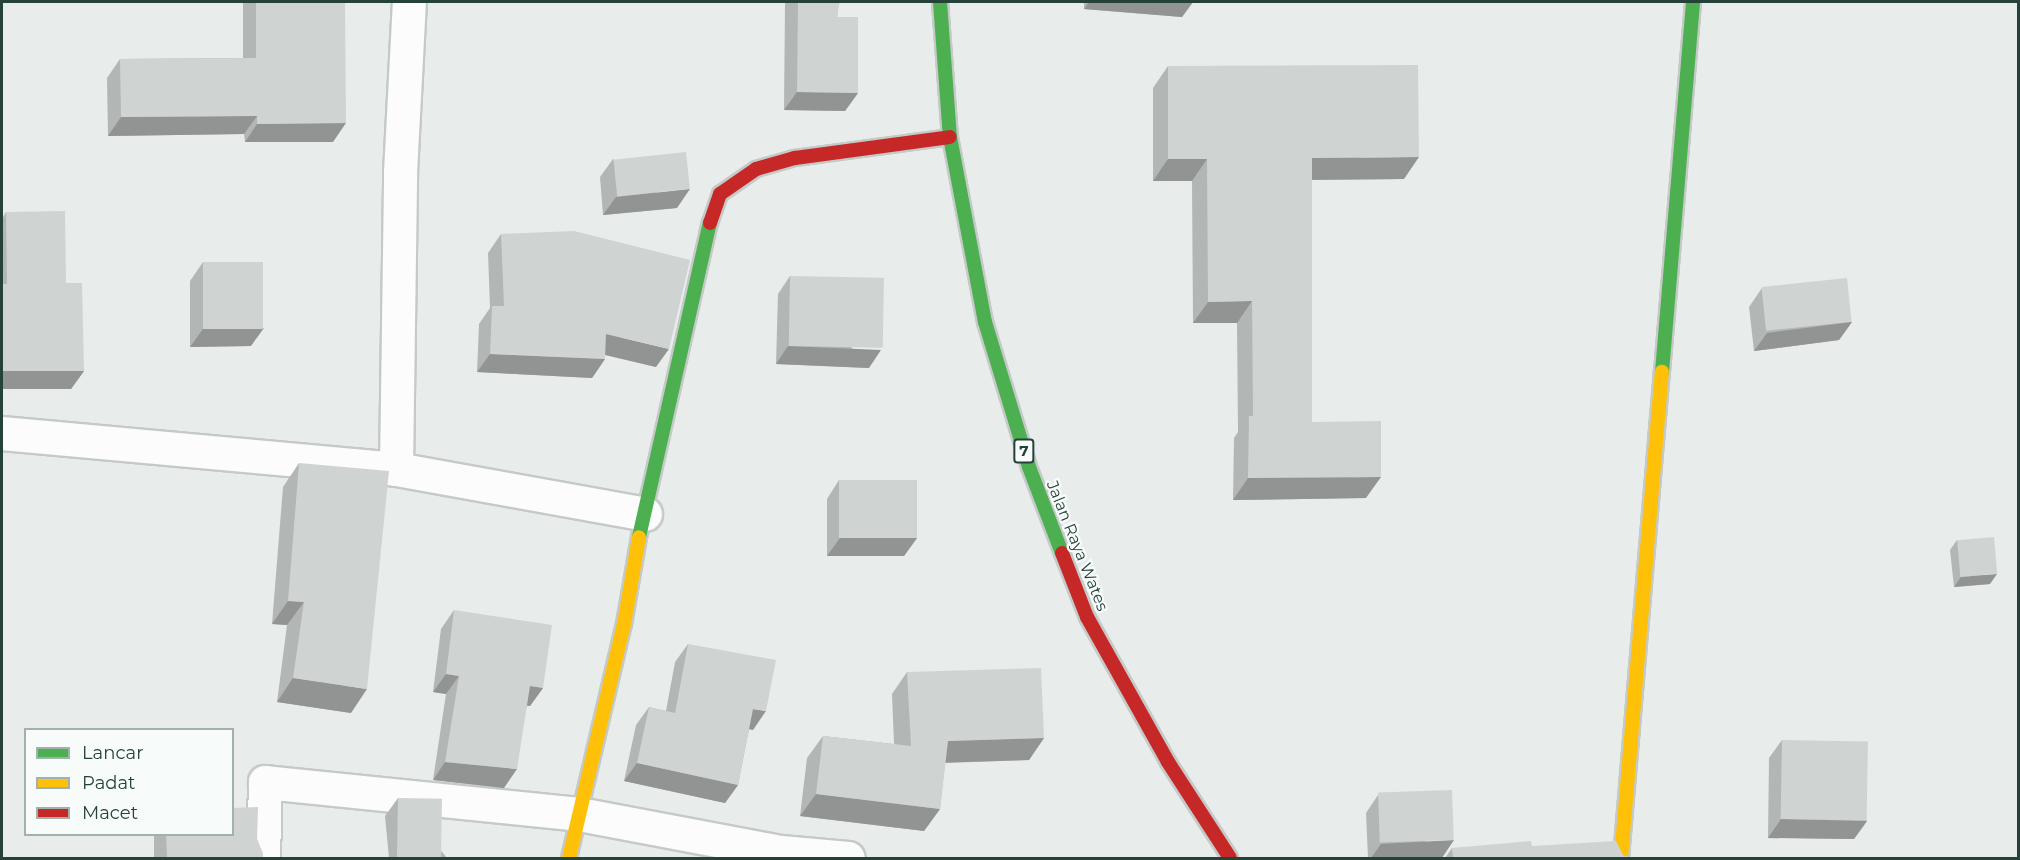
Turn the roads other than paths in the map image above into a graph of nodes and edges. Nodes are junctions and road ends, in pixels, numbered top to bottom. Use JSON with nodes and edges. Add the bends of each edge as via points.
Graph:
{"nodes":[{"id":1,"x":409,"y":2,"type":"edge"},
{"id":2,"x":940,"y":2,"type":"edge"},
{"id":3,"x":1693,"y":2,"type":"edge"},
{"id":4,"x":950,"y":136,"type":"junction"},
{"id":5,"x":2,"y":433,"type":"edge"},
{"id":6,"x":396,"y":469,"type":"junction"},
{"id":7,"x":645,"y":514,"type":"junction"},
{"id":8,"x":579,"y":813,"type":"junction"},
{"id":9,"x":263,"y":858,"type":"edge"},
{"id":10,"x":569,"y":858,"type":"edge"},
{"id":11,"x":848,"y":858,"type":"edge"},
{"id":12,"x":1230,"y":858,"type":"edge"},
{"id":13,"x":1621,"y":858,"type":"edge"}],
"edges":[{"from":1,"to":6,"type":"street","via":[[400,172]]},
{"from":2,"to":4,"type":"main road","name":"Jalan Raya Wates","number":"7"},
{"from":3,"to":13,"type":"main road"},
{"from":4,"to":7,"type":"main road","via":[[795,158],[756,169],[720,194],[707,231]]},
{"from":4,"to":12,"type":"main road","name":"Jalan Raya Wates","number":"7","via":[[985,322],[1029,467],[1082,606],[1168,762]]},
{"from":5,"to":6,"type":"street"},
{"from":6,"to":7,"type":"street"},
{"from":7,"to":8,"type":"main road"},
{"from":8,"to":9,"type":"street","via":[[265,782]]},
{"from":8,"to":10,"type":"main road"},
{"from":8,"to":11,"type":"street","via":[[781,852]]}]}
